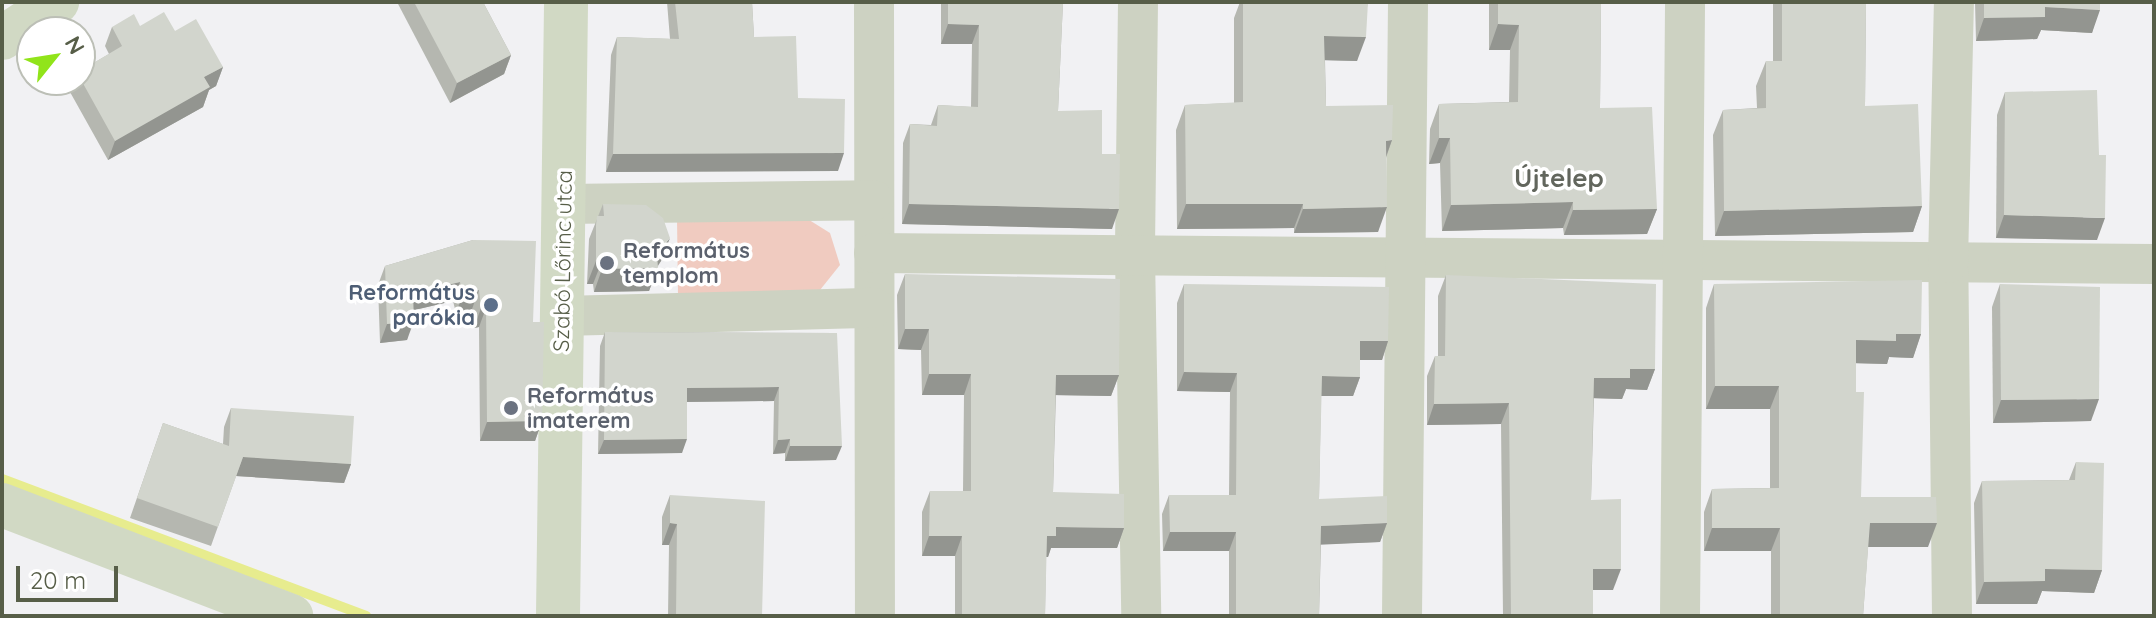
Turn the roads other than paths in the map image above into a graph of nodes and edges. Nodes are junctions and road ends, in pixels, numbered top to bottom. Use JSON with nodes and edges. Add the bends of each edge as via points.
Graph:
{"nodes":[{"id":1,"x":57,"y":2,"type":"edge"},
{"id":2,"x":566,"y":2,"type":"edge"},
{"id":3,"x":874,"y":2,"type":"edge"},
{"id":4,"x":1138,"y":2,"type":"edge"},
{"id":5,"x":1408,"y":2,"type":"edge"},
{"id":6,"x":1685,"y":2,"type":"edge"},
{"id":7,"x":1954,"y":2,"type":"edge"},
{"id":8,"x":2,"y":38,"type":"edge"},
{"id":9,"x":874,"y":200,"type":"junction"},
{"id":10,"x":564,"y":204,"type":"junction"},
{"id":11,"x":874,"y":253,"type":"junction"},
{"id":12,"x":1135,"y":256,"type":"junction"},
{"id":13,"x":1408,"y":258,"type":"junction"},
{"id":14,"x":1680,"y":260,"type":"junction"},
{"id":15,"x":1948,"y":263,"type":"junction"},
{"id":16,"x":2154,"y":264,"type":"edge"},
{"id":17,"x":874,"y":308,"type":"junction"},
{"id":18,"x":562,"y":316,"type":"junction"},
{"id":19,"x":2,"y":505,"type":"edge"},
{"id":20,"x":291,"y":616,"type":"edge"},
{"id":21,"x":558,"y":616,"type":"edge"},
{"id":22,"x":875,"y":616,"type":"edge"},
{"id":23,"x":1141,"y":616,"type":"edge"},
{"id":24,"x":1402,"y":616,"type":"edge"},
{"id":25,"x":1680,"y":616,"type":"edge"},
{"id":26,"x":1952,"y":616,"type":"edge"}],
"edges":[{"from":1,"to":8,"type":"main road"},
{"from":2,"to":10,"type":"main road","name":"Szabó Lőrinc utca"},
{"from":3,"to":9,"type":"street"},
{"from":4,"to":12,"type":"street"},
{"from":5,"to":13,"type":"street"},
{"from":6,"to":14,"type":"street"},
{"from":7,"to":15,"type":"street"},
{"from":9,"to":10,"type":"street"},
{"from":9,"to":11,"type":"street"},
{"from":10,"to":18,"type":"main road","name":"Szabó Lőrinc utca"},
{"from":11,"to":12,"type":"street"},
{"from":11,"to":17,"type":"street"},
{"from":12,"to":13,"type":"street"},
{"from":12,"to":23,"type":"street"},
{"from":13,"to":14,"type":"street"},
{"from":13,"to":24,"type":"street"},
{"from":14,"to":15,"type":"street"},
{"from":14,"to":25,"type":"street"},
{"from":15,"to":16,"type":"street"},
{"from":15,"to":26,"type":"street"},
{"from":17,"to":18,"type":"street"},
{"from":17,"to":22,"type":"street"},
{"from":18,"to":21,"type":"main road","name":"Szabó Lőrinc utca"},
{"from":19,"to":20,"type":"main road"}]}
